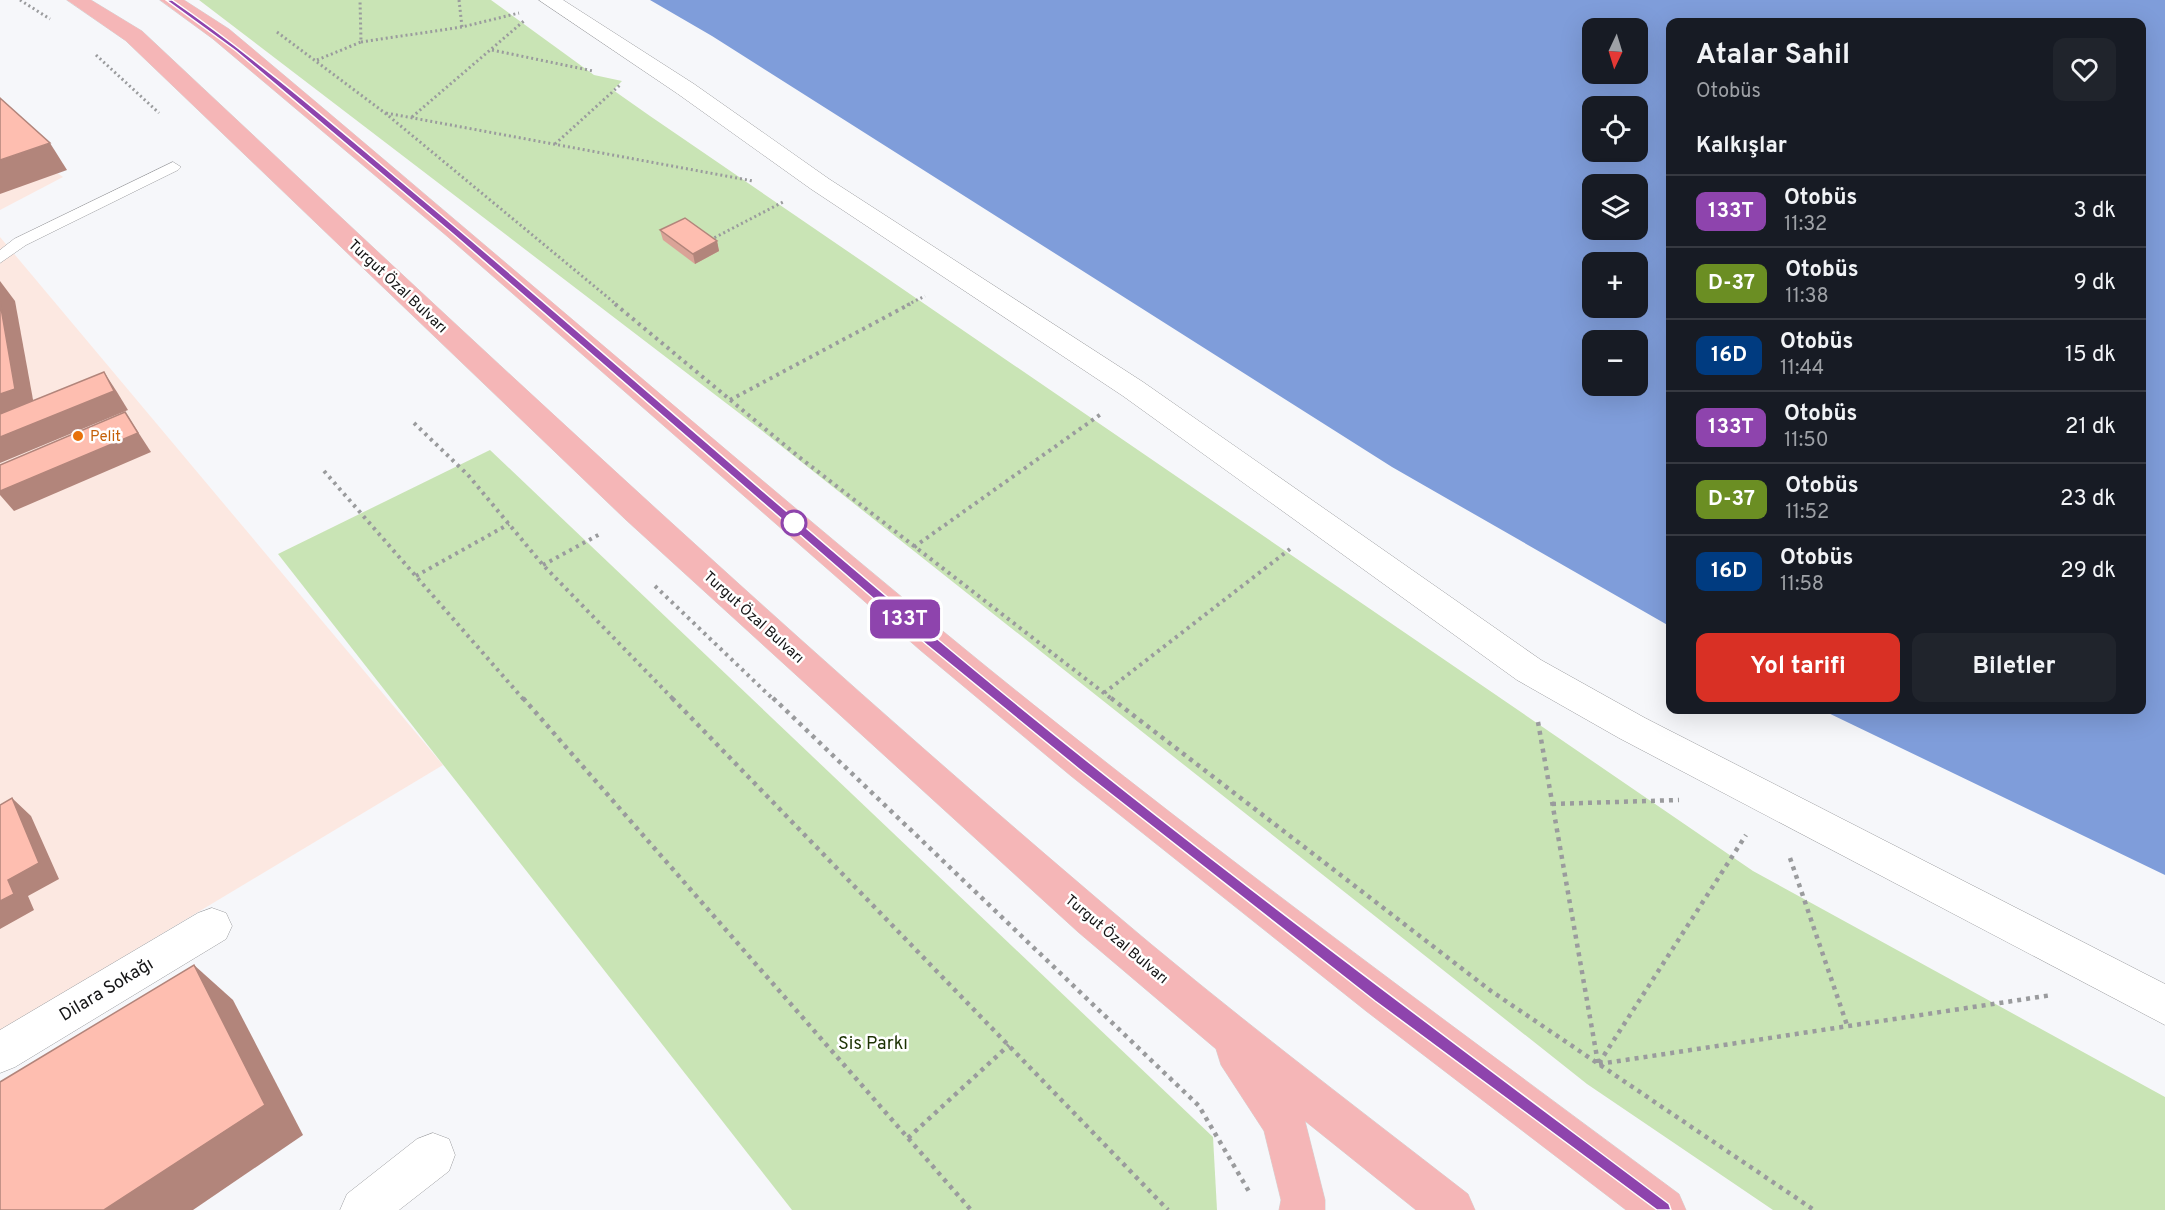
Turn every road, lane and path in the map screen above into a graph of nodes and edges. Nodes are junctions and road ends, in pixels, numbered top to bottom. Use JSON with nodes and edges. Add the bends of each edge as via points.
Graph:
{"nodes":[{"id":1,"x":20,"y":0,"type":"edge"},
{"id":2,"x":170,"y":0,"type":"edge"},
{"id":3,"x":360,"y":0,"type":"edge"},
{"id":4,"x":459,"y":0,"type":"edge"},
{"id":5,"x":548,"y":4,"type":"edge"},
{"id":6,"x":67,"y":12,"type":"edge"},
{"id":7,"x":462,"y":27,"type":"junction"},
{"id":8,"x":274,"y":30,"type":"dead end"},
{"id":9,"x":361,"y":42,"type":"junction"},
{"id":10,"x":491,"y":50,"type":"junction"},
{"id":11,"x":92,"y":52,"type":"dead end"},
{"id":12,"x":317,"y":60,"type":"junction"},
{"id":13,"x":636,"y":70,"type":"junction"},
{"id":14,"x":386,"y":112,"type":"junction"},
{"id":15,"x":163,"y":116,"type":"dead end"},
{"id":16,"x":412,"y":118,"type":"junction"},
{"id":17,"x":555,"y":144,"type":"junction"},
{"id":18,"x":173,"y":167,"type":"dead end"},
{"id":19,"x":760,"y":183,"type":"dead end"},
{"id":20,"x":786,"y":201,"type":"dead end"},
{"id":21,"x":706,"y":242,"type":"edge"},
{"id":22,"x":0,"y":258,"type":"edge"},
{"id":23,"x":960,"y":276,"type":"junction"},
{"id":24,"x":1133,"y":389,"type":"junction"},
{"id":25,"x":730,"y":400,"type":"junction"},
{"id":26,"x":414,"y":423,"type":"dead end"},
{"id":27,"x":324,"y":471,"type":"dead end"},
{"id":28,"x":509,"y":524,"type":"junction"},
{"id":29,"x":1324,"y":524,"type":"junction"},
{"id":30,"x":592,"y":526,"type":"dead end"},
{"id":31,"x":600,"y":534,"type":"junction"},
{"id":32,"x":609,"y":542,"type":"dead end"},
{"id":33,"x":914,"y":546,"type":"junction"},
{"id":34,"x":543,"y":565,"type":"junction"},
{"id":35,"x":416,"y":576,"type":"junction"},
{"id":36,"x":652,"y":583,"type":"dead end"},
{"id":37,"x":1529,"y":670,"type":"junction"},
{"id":38,"x":1104,"y":693,"type":"junction"},
{"id":39,"x":1770,"y":798,"type":"junction"},
{"id":40,"x":1690,"y":800,"type":"dead end"},
{"id":41,"x":1552,"y":804,"type":"junction"},
{"id":42,"x":212,"y":926,"type":"dead end"},
{"id":43,"x":2121,"y":983,"type":"junction"},
{"id":44,"x":2165,"y":1005,"type":"edge"},
{"id":45,"x":1220,"y":1027,"type":"junction"},
{"id":46,"x":1848,"y":1028,"type":"junction"},
{"id":47,"x":1009,"y":1045,"type":"junction"},
{"id":48,"x":0,"y":1053,"type":"edge"},
{"id":49,"x":1599,"y":1064,"type":"junction"},
{"id":50,"x":907,"y":1138,"type":"junction"},
{"id":51,"x":433,"y":1155,"type":"dead end"},
{"id":52,"x":1253,"y":1199,"type":"dead end"},
{"id":53,"x":363,"y":1210,"type":"edge"},
{"id":54,"x":970,"y":1210,"type":"edge"},
{"id":55,"x":1168,"y":1210,"type":"edge"},
{"id":56,"x":1302,"y":1210,"type":"edge"},
{"id":57,"x":1452,"y":1210,"type":"edge"},
{"id":58,"x":1663,"y":1210,"type":"edge"},
{"id":59,"x":1814,"y":1210,"type":"edge"}],
"edges":[{"from":1,"to":6,"type":"path"},
{"from":2,"to":58,"type":"highway","via":[[239,49],[932,641],[1084,765],[1390,1004]]},
{"from":3,"to":9,"type":"path"},
{"from":4,"to":7,"type":"path"},
{"from":5,"to":7,"type":"path"},
{"from":5,"to":10,"type":"path"},
{"from":5,"to":13,"type":"street"},
{"from":6,"to":45,"type":"highway","name":"Turgut Özal Bulvarı","via":[[134,36],[637,512],[1083,912]]},
{"from":7,"to":9,"type":"path"},
{"from":8,"to":12,"type":"path"},
{"from":9,"to":12,"type":"path"},
{"from":10,"to":13,"type":"path"},
{"from":10,"to":16,"type":"path"},
{"from":11,"to":15,"type":"path"},
{"from":12,"to":14,"type":"path"},
{"from":13,"to":17,"type":"path"},
{"from":13,"to":23,"type":"street"},
{"from":14,"to":16,"type":"path"},
{"from":14,"to":25,"type":"path"},
{"from":16,"to":17,"type":"path"},
{"from":17,"to":19,"type":"path"},
{"from":18,"to":22,"type":"lane","via":[[20,242]]},
{"from":20,"to":21,"type":"path"},
{"from":23,"to":24,"type":"street"},
{"from":23,"to":25,"type":"path"},
{"from":24,"to":29,"type":"street"},
{"from":24,"to":33,"type":"path"},
{"from":25,"to":33,"type":"path"},
{"from":26,"to":28,"type":"path","via":[[468,476]]},
{"from":27,"to":35,"type":"path"},
{"from":28,"to":34,"type":"path"},
{"from":28,"to":35,"type":"path"},
{"from":29,"to":37,"type":"street"},
{"from":29,"to":38,"type":"path"},
{"from":30,"to":31,"type":"path"},
{"from":31,"to":32,"type":"path"},
{"from":31,"to":34,"type":"path"},
{"from":33,"to":38,"type":"path"},
{"from":34,"to":47,"type":"path"},
{"from":35,"to":50,"type":"path"},
{"from":36,"to":52,"type":"path","via":[[1199,1106]]},
{"from":37,"to":39,"type":"street"},
{"from":37,"to":41,"type":"path"},
{"from":38,"to":49,"type":"path","via":[[1491,991]]},
{"from":39,"to":43,"type":"street"},
{"from":39,"to":46,"type":"path"},
{"from":39,"to":49,"type":"path"},
{"from":40,"to":41,"type":"path"},
{"from":41,"to":49,"type":"path"},
{"from":42,"to":48,"type":"street","name":"Dilara Sokağı"},
{"from":43,"to":44,"type":"street"},
{"from":43,"to":46,"type":"path"},
{"from":45,"to":56,"type":"highway","via":[[1284,1122]]},
{"from":45,"to":57,"type":"highway","name":"Turgut Özal Bulvarı"},
{"from":46,"to":49,"type":"path"},
{"from":47,"to":50,"type":"path"},
{"from":47,"to":55,"type":"path"},
{"from":49,"to":59,"type":"path"},
{"from":50,"to":54,"type":"path"},
{"from":51,"to":53,"type":"street"}]}
